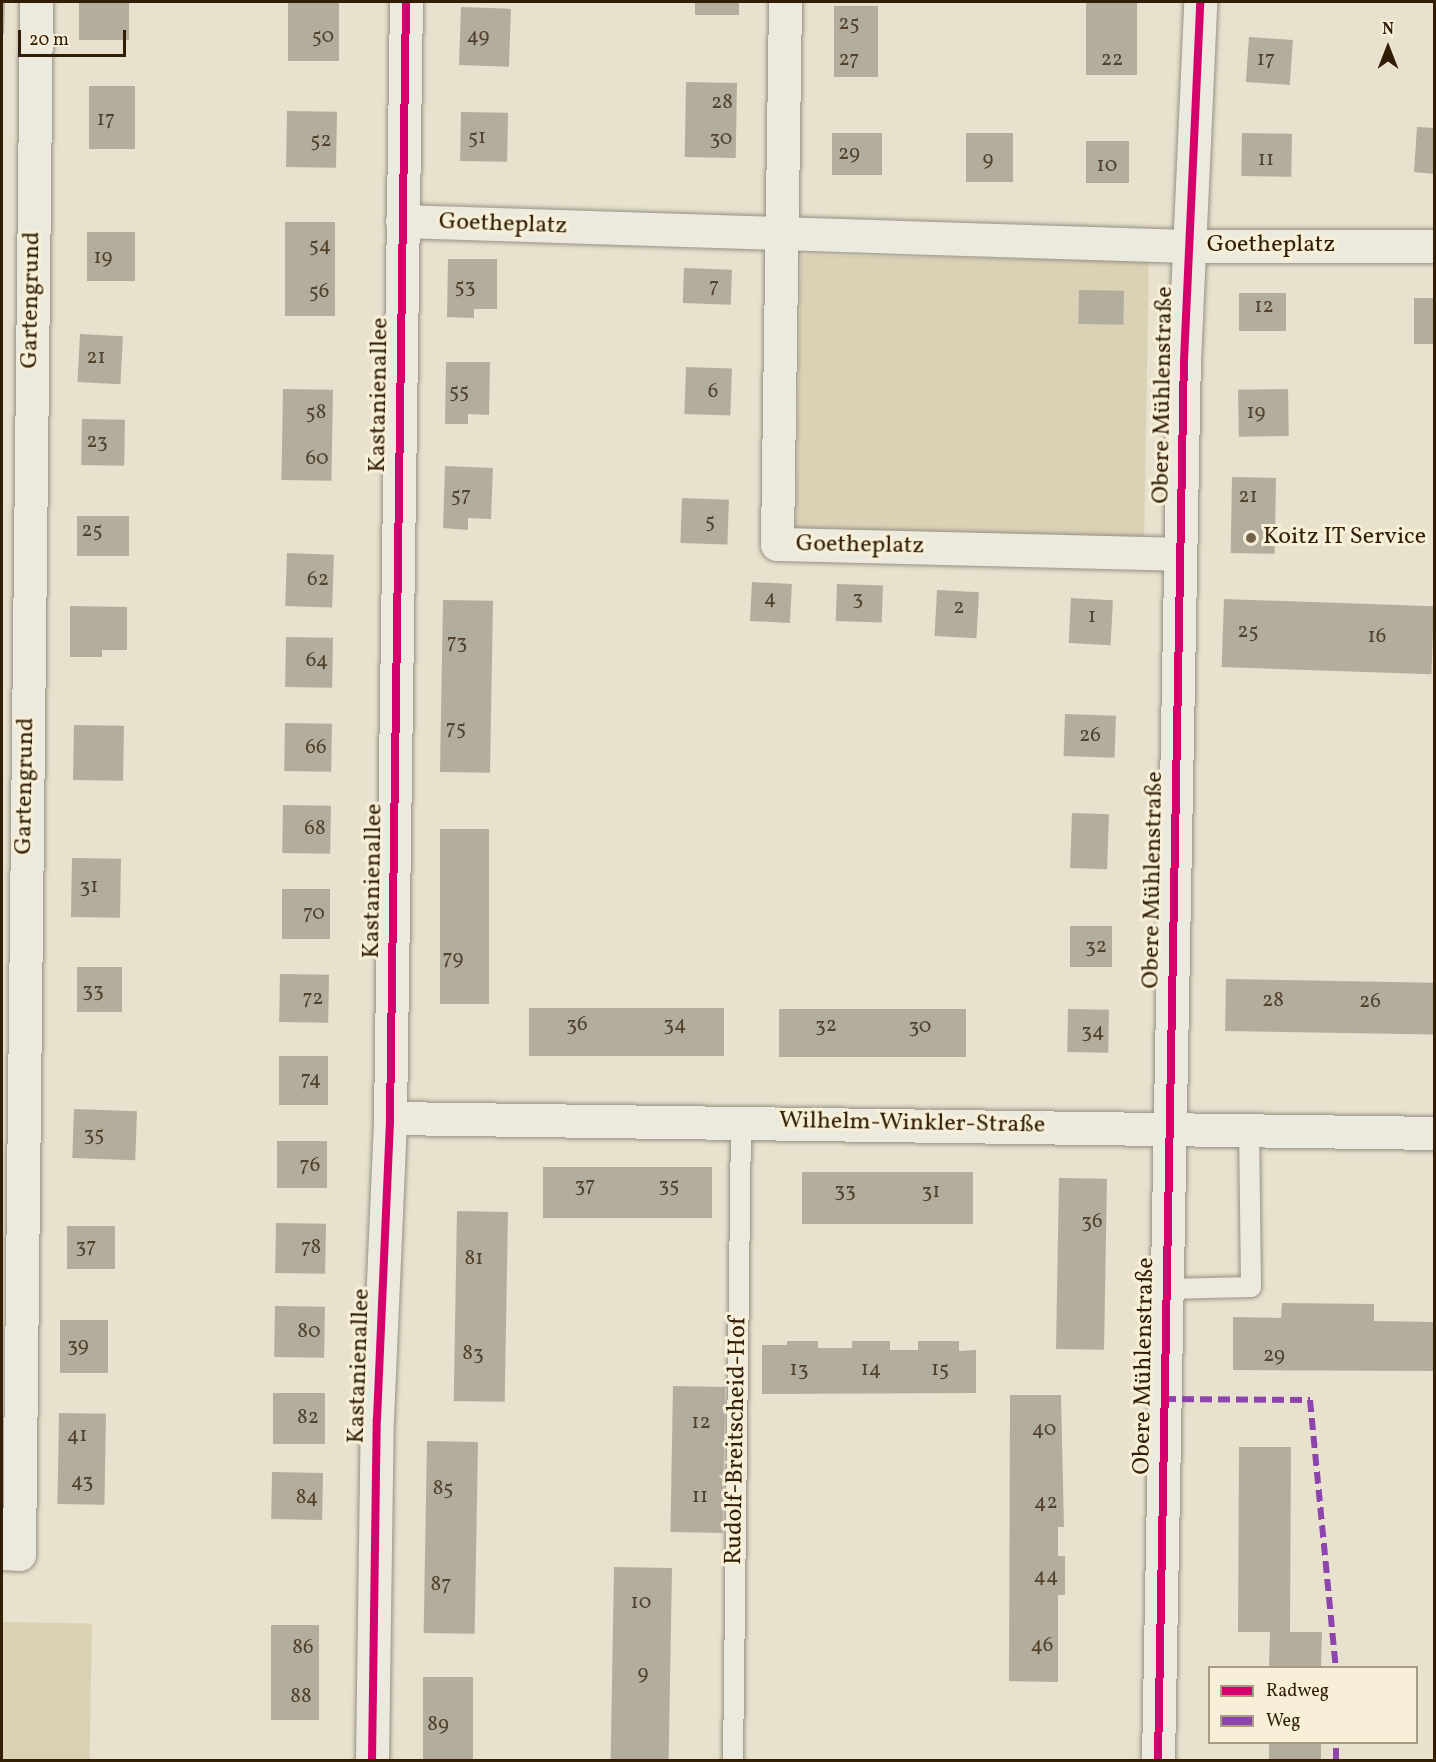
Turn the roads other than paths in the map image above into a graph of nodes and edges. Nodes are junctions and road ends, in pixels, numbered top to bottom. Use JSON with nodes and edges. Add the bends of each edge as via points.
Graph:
{"nodes":[{"id":1,"x":36,"y":2,"type":"edge"},
{"id":2,"x":406,"y":2,"type":"edge"},
{"id":3,"x":785,"y":2,"type":"edge"},
{"id":4,"x":1200,"y":2,"type":"edge"},
{"id":5,"x":402,"y":221,"type":"junction"},
{"id":6,"x":784,"y":235,"type":"junction"},
{"id":7,"x":1187,"y":246,"type":"junction"},
{"id":8,"x":1434,"y":246,"type":"edge"},
{"id":9,"x":1180,"y":554,"type":"junction"},
{"id":10,"x":14,"y":640,"type":"edge"},
{"id":11,"x":390,"y":1118,"type":"junction"},
{"id":12,"x":741,"y":1122,"type":"junction"},
{"id":13,"x":1168,"y":1127,"type":"junction"},
{"id":14,"x":1249,"y":1129,"type":"junction"},
{"id":15,"x":1434,"y":1133,"type":"edge"},
{"id":16,"x":1166,"y":1289,"type":"junction"},
{"id":17,"x":2,"y":1554,"type":"edge"},
{"id":18,"x":372,"y":1761,"type":"edge"},
{"id":19,"x":733,"y":1761,"type":"edge"},
{"id":20,"x":1158,"y":1761,"type":"edge"}],
"edges":[{"from":1,"to":10,"type":"street","name":"Gartengrund"},
{"from":2,"to":5,"type":"street","name":"Kastanienallee"},
{"from":3,"to":6,"type":"street"},
{"from":4,"to":7,"type":"street","name":"Obere Mühlenstraße"},
{"from":5,"to":6,"type":"street","name":"Goetheplatz"},
{"from":5,"to":11,"type":"street","name":"Kastanienallee"},
{"from":6,"to":7,"type":"street","name":"Goetheplatz"},
{"from":6,"to":9,"type":"street","name":"Goetheplatz","via":[[777,544]]},
{"from":7,"to":8,"type":"street","name":"Goetheplatz"},
{"from":7,"to":9,"type":"street","name":"Obere Mühlenstraße"},
{"from":9,"to":13,"type":"street","name":"Obere Mühlenstraße"},
{"from":10,"to":17,"type":"street","name":"Gartengrund","via":[[19,1554]]},
{"from":11,"to":12,"type":"street","name":"Wilhelm-Winkler-Straße"},
{"from":11,"to":18,"type":"street","name":"Kastanienallee","via":[[377,1419]]},
{"from":12,"to":13,"type":"street","name":"Wilhelm-Winkler-Straße"},
{"from":12,"to":19,"type":"lane","name":"Rudolf-Breitscheid-Hof"},
{"from":13,"to":14,"type":"street","name":"Wilhelm-Winkler-Straße"},
{"from":13,"to":16,"type":"street","name":"Obere Mühlenstraße"},
{"from":14,"to":15,"type":"street","name":"Wilhelm-Winkler-Straße"},
{"from":14,"to":16,"type":"lane","via":[[1251,1287]]},
{"from":16,"to":20,"type":"street","name":"Obere Mühlenstraße"}]}
